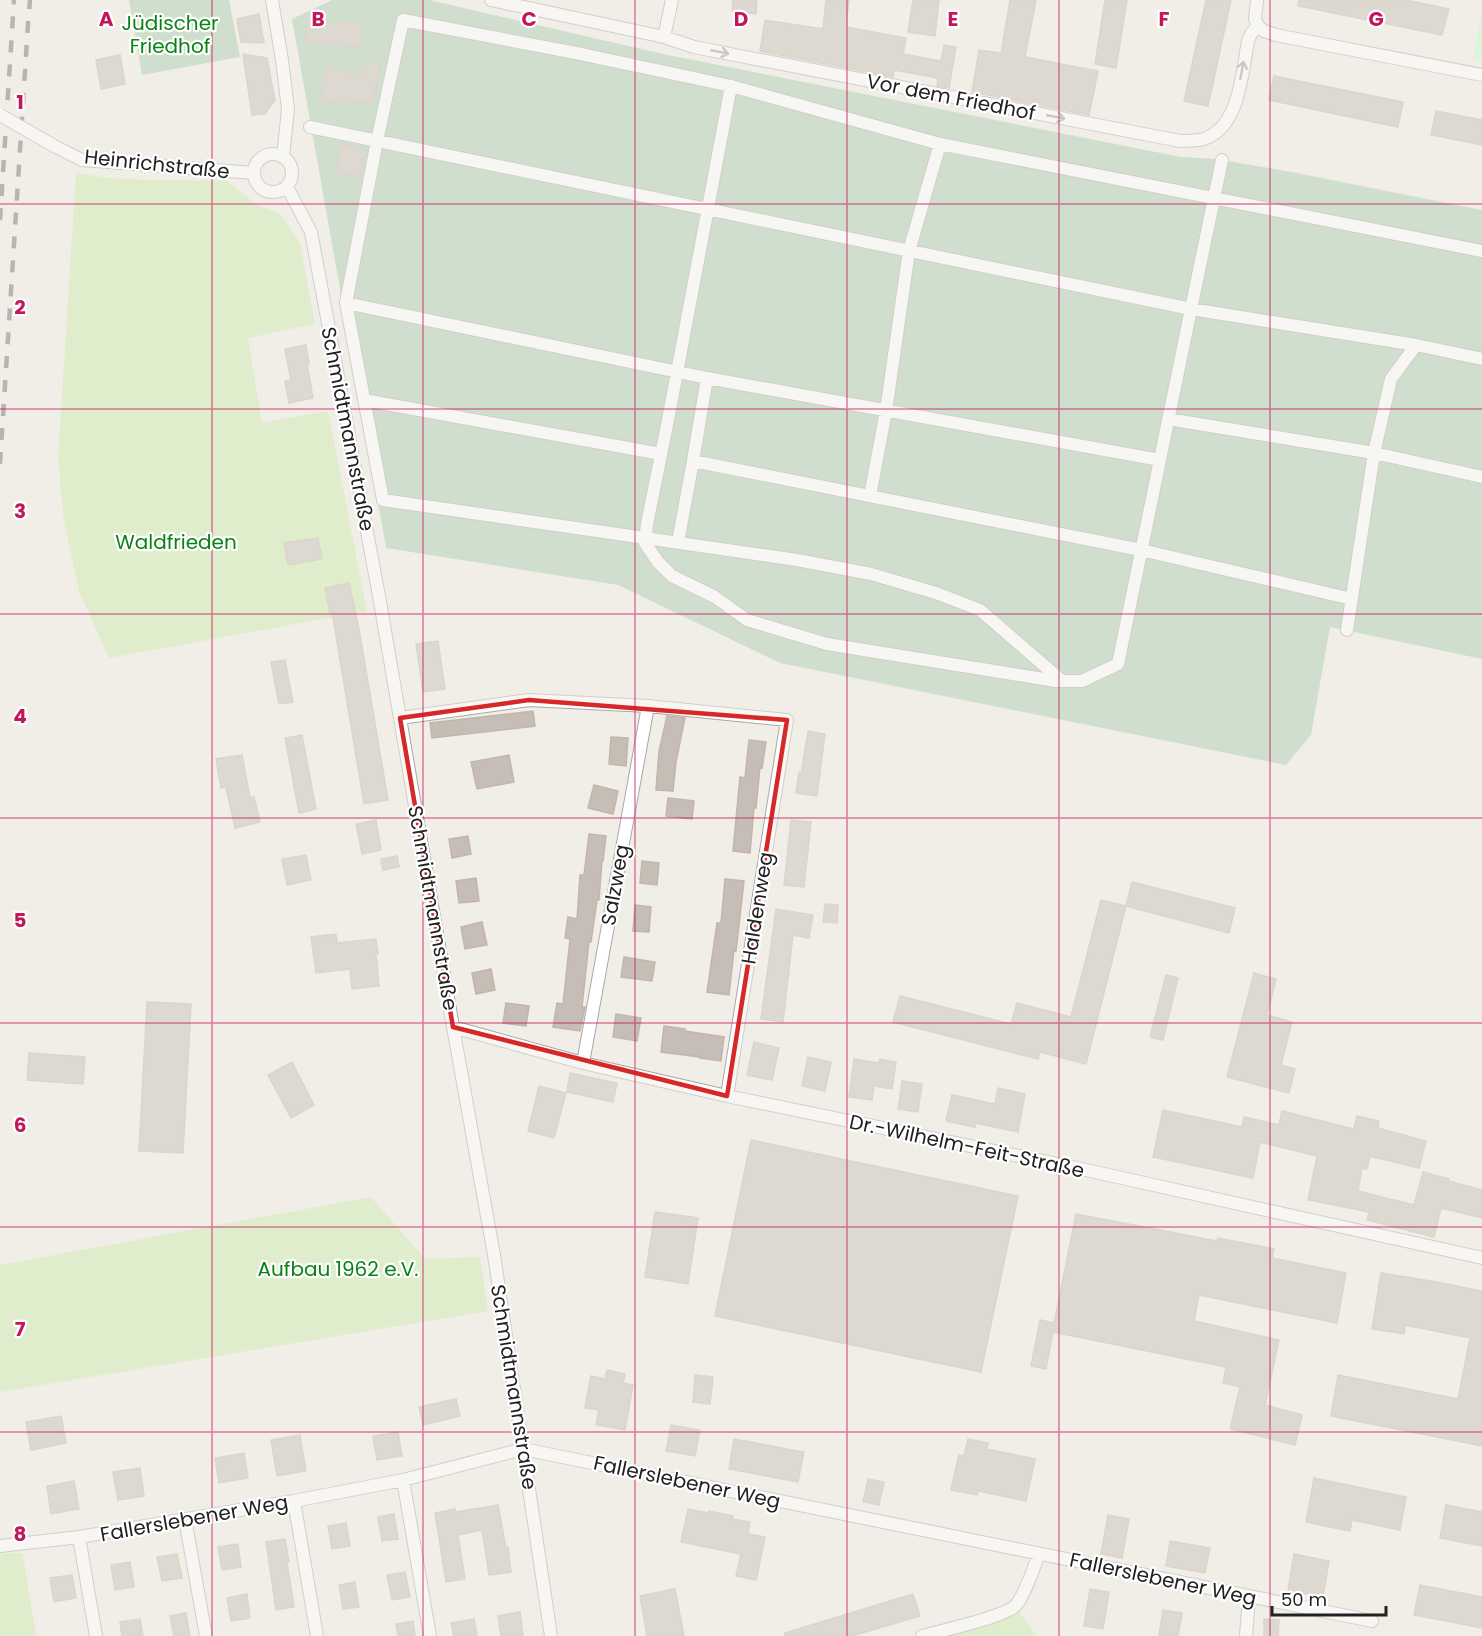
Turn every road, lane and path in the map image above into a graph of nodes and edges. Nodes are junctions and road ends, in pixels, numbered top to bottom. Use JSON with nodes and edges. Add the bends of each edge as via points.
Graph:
{"nodes":[{"id":1,"x":272,"y":0,"type":"edge"},
{"id":2,"x":491,"y":0,"type":"edge"},
{"id":3,"x":672,"y":0,"type":"edge"},
{"id":4,"x":1257,"y":0,"type":"edge"},
{"id":5,"x":1258,"y":26,"type":"junction"},
{"id":6,"x":664,"y":37,"type":"junction"},
{"id":7,"x":1482,"y":75,"type":"edge"},
{"id":8,"x":731,"y":86,"type":"junction"},
{"id":9,"x":0,"y":115,"type":"edge"},
{"id":10,"x":310,"y":127,"type":"dead end"},
{"id":11,"x":377,"y":141,"type":"junction"},
{"id":12,"x":940,"y":144,"type":"junction"},
{"id":13,"x":284,"y":157,"type":"junction"},
{"id":14,"x":1222,"y":160,"type":"dead end"},
{"id":15,"x":254,"y":173,"type":"junction"},
{"id":16,"x":287,"y":187,"type":"junction"},
{"id":17,"x":1214,"y":197,"type":"junction"},
{"id":18,"x":708,"y":209,"type":"junction"},
{"id":19,"x":909,"y":251,"type":"junction"},
{"id":20,"x":1482,"y":251,"type":"edge"},
{"id":21,"x":346,"y":303,"type":"junction"},
{"id":22,"x":1191,"y":309,"type":"junction"},
{"id":23,"x":1416,"y":345,"type":"junction"},
{"id":24,"x":1482,"y":359,"type":"edge"},
{"id":25,"x":677,"y":370,"type":"junction"},
{"id":26,"x":707,"y":378,"type":"junction"},
{"id":27,"x":364,"y":400,"type":"junction"},
{"id":28,"x":886,"y":411,"type":"junction"},
{"id":29,"x":1168,"y":419,"type":"junction"},
{"id":30,"x":1374,"y":453,"type":"junction"},
{"id":31,"x":661,"y":454,"type":"junction"},
{"id":32,"x":1160,"y":460,"type":"junction"},
{"id":33,"x":693,"y":461,"type":"junction"},
{"id":34,"x":1482,"y":477,"type":"edge"},
{"id":35,"x":870,"y":496,"type":"junction"},
{"id":36,"x":646,"y":538,"type":"junction"},
{"id":37,"x":678,"y":543,"type":"junction"},
{"id":38,"x":1141,"y":550,"type":"junction"},
{"id":39,"x":1352,"y":599,"type":"junction"},
{"id":40,"x":1347,"y":630,"type":"dead end"},
{"id":41,"x":1062,"y":681,"type":"junction"},
{"id":42,"x":648,"y":706,"type":"junction"},
{"id":43,"x":400,"y":718,"type":"junction"},
{"id":44,"x":453,"y":1027,"type":"junction"},
{"id":45,"x":583,"y":1063,"type":"junction"},
{"id":46,"x":728,"y":1096,"type":"junction"},
{"id":47,"x":1482,"y":1258,"type":"edge"},
{"id":48,"x":523,"y":1449,"type":"junction"},
{"id":49,"x":403,"y":1480,"type":"junction"},
{"id":50,"x":294,"y":1502,"type":"junction"},
{"id":51,"x":185,"y":1519,"type":"junction"},
{"id":52,"x":79,"y":1537,"type":"junction"},
{"id":53,"x":0,"y":1546,"type":"edge"},
{"id":54,"x":1039,"y":1554,"type":"junction"},
{"id":55,"x":1249,"y":1597,"type":"junction"},
{"id":56,"x":1372,"y":1621,"type":"dead end"},
{"id":57,"x":96,"y":1636,"type":"edge"},
{"id":58,"x":206,"y":1636,"type":"edge"},
{"id":59,"x":317,"y":1636,"type":"edge"},
{"id":60,"x":430,"y":1636,"type":"edge"},
{"id":61,"x":551,"y":1636,"type":"edge"},
{"id":62,"x":922,"y":1636,"type":"edge"},
{"id":63,"x":1246,"y":1636,"type":"edge"}],
"edges":[{"from":1,"to":13,"type":"street","via":[[288,109]]},
{"from":2,"to":6,"type":"street","name":"Vor dem Friedhof"},
{"from":3,"to":6,"type":"street"},
{"from":4,"to":5,"type":"street"},
{"from":6,"to":5,"type":"street","name":"Vor dem Friedhof","one_way":true,"via":[[694,47],[1194,141],[1205,139],[1231,116],[1248,41]]},
{"from":5,"to":7,"type":"street","via":[[1276,35]]},
{"from":8,"to":11,"type":"street","via":[[403,20]]},
{"from":8,"to":12,"type":"street"},
{"from":8,"to":18,"type":"street"},
{"from":9,"to":15,"type":"street","name":"Heinrichstraße","bridge":true,"via":[[82,160]]},
{"from":10,"to":11,"type":"street"},
{"from":11,"to":18,"type":"street"},
{"from":11,"to":21,"type":"street"},
{"from":12,"to":17,"type":"street"},
{"from":12,"to":19,"type":"street"},
{"from":13,"to":15,"type":"street","via":[[277,154],[261,158]]},
{"from":13,"to":16,"type":"street","via":[[292,172]]},
{"from":14,"to":17,"type":"street"},
{"from":15,"to":16,"type":"street","via":[[263,190],[273,193]]},
{"from":16,"to":43,"type":"street","name":"Schmidtmannstraße","via":[[310,232]]},
{"from":17,"to":20,"type":"street"},
{"from":17,"to":22,"type":"street"},
{"from":18,"to":19,"type":"street"},
{"from":18,"to":25,"type":"street"},
{"from":19,"to":22,"type":"street"},
{"from":19,"to":28,"type":"street"},
{"from":21,"to":25,"type":"street"},
{"from":21,"to":27,"type":"street"},
{"from":22,"to":23,"type":"street"},
{"from":22,"to":29,"type":"street"},
{"from":23,"to":24,"type":"street"},
{"from":23,"to":30,"type":"street","via":[[1391,379]]},
{"from":25,"to":26,"type":"street"},
{"from":25,"to":31,"type":"street"},
{"from":26,"to":28,"type":"street"},
{"from":26,"to":33,"type":"street"},
{"from":27,"to":31,"type":"street"},
{"from":27,"to":36,"type":"street","via":[[382,500]]},
{"from":28,"to":32,"type":"street"},
{"from":28,"to":35,"type":"street"},
{"from":29,"to":30,"type":"street"},
{"from":29,"to":32,"type":"street"},
{"from":30,"to":34,"type":"street"},
{"from":30,"to":39,"type":"street"},
{"from":31,"to":36,"type":"street"},
{"from":32,"to":38,"type":"street"},
{"from":33,"to":35,"type":"street"},
{"from":33,"to":37,"type":"street"},
{"from":35,"to":38,"type":"street"},
{"from":36,"to":37,"type":"street"},
{"from":36,"to":41,"type":"street","via":[[645,543],[672,576],[715,597],[747,620],[827,644]]},
{"from":37,"to":41,"type":"street","via":[[871,574],[936,593],[980,610]]},
{"from":38,"to":39,"type":"street"},
{"from":38,"to":41,"type":"street","via":[[1118,664],[1082,681]]},
{"from":39,"to":40,"type":"street"},
{"from":42,"to":43,"type":"street","via":[[529,700]]},
{"from":42,"to":45,"type":"street","name":"Salzweg"},
{"from":42,"to":46,"type":"street","name":"Haldenweg","via":[[787,720]]},
{"from":43,"to":44,"type":"street","name":"Schmidtmannstraße"},
{"from":44,"to":45,"type":"street","name":"Dr.-Wilhelm-Feit-Straße"},
{"from":44,"to":48,"type":"street","name":"Schmidtmannstraße"},
{"from":45,"to":46,"type":"street","name":"Dr.-Wilhelm-Feit-Straße"},
{"from":46,"to":47,"type":"street","name":"Dr.-Wilhelm-Feit-Straße"},
{"from":48,"to":49,"type":"street","name":"Fallerslebener Weg"},
{"from":48,"to":54,"type":"street","name":"Fallerslebener Weg"},
{"from":48,"to":61,"type":"street","name":"Schmidtmannstraße"},
{"from":49,"to":50,"type":"street","name":"Fallerslebener Weg"},
{"from":49,"to":60,"type":"street"},
{"from":50,"to":51,"type":"street","name":"Fallerslebener Weg"},
{"from":50,"to":59,"type":"street"},
{"from":51,"to":52,"type":"street","name":"Fallerslebener Weg"},
{"from":51,"to":58,"type":"street"},
{"from":52,"to":53,"type":"street","name":"Fallerslebener Weg"},
{"from":52,"to":57,"type":"street"},
{"from":54,"to":55,"type":"street","name":"Fallerslebener Weg"},
{"from":54,"to":62,"type":"street","via":[[1015,1607]]},
{"from":55,"to":56,"type":"street","name":"Fallerslebener Weg"},
{"from":55,"to":63,"type":"street"}]}
